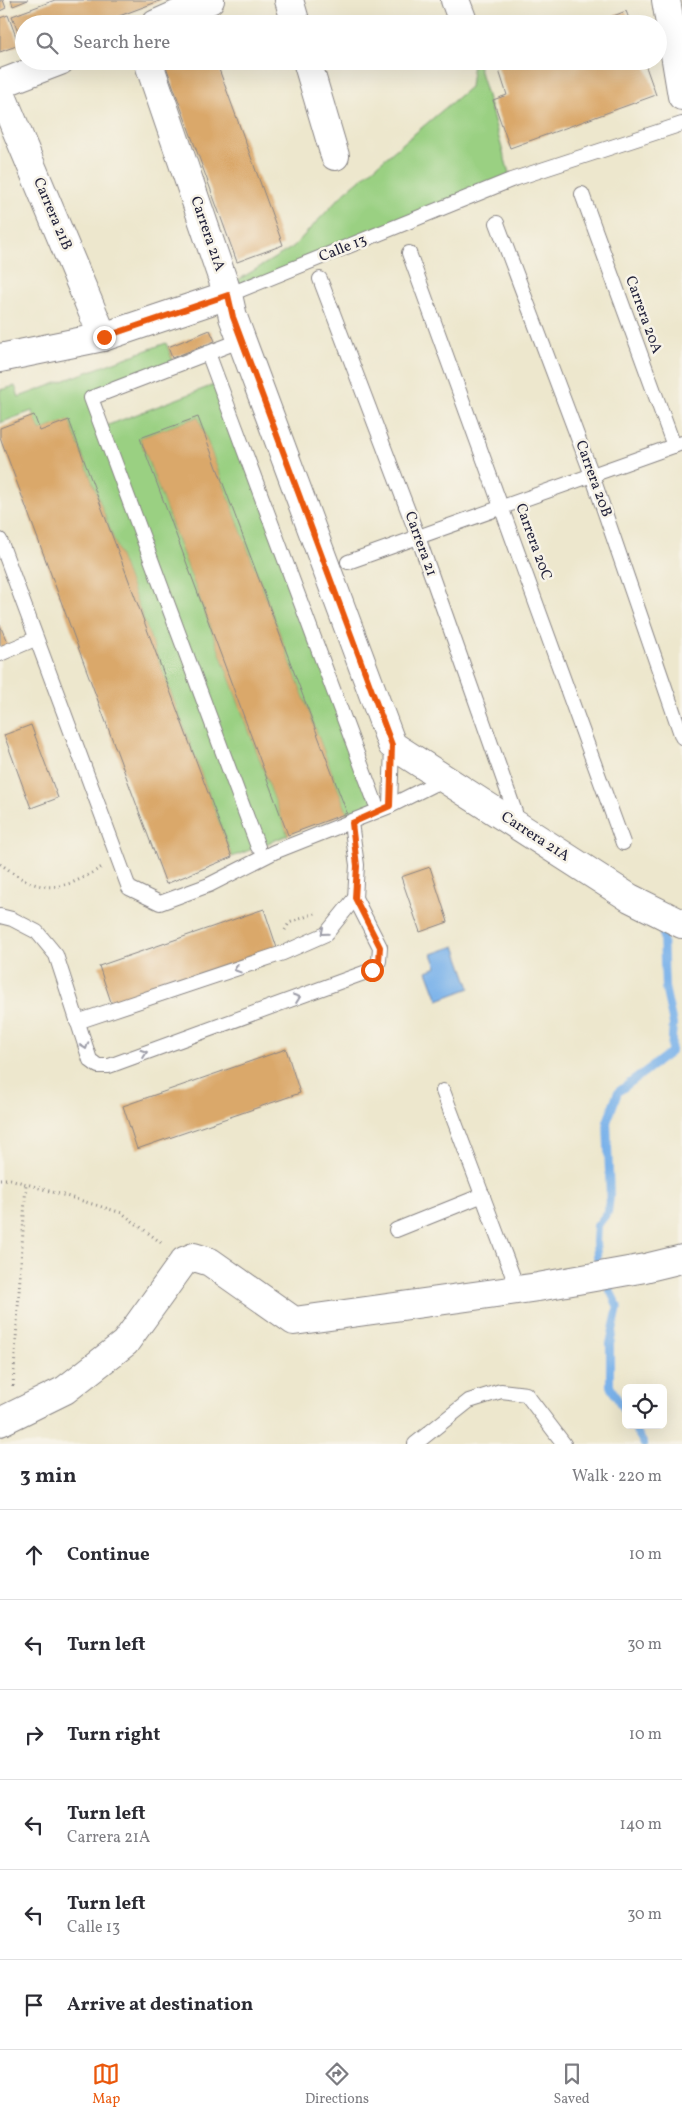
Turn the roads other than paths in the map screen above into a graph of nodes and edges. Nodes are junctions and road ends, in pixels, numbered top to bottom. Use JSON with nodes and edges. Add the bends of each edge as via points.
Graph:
{"nodes":[{"id":1,"x":210,"y":0,"type":"edge"},
{"id":2,"x":289,"y":0,"type":"edge"},
{"id":3,"x":455,"y":0,"type":"edge"},
{"id":4,"x":672,"y":3,"type":"edge"},
{"id":5,"x":176,"y":15,"type":"edge"},
{"id":6,"x":293,"y":15,"type":"edge"},
{"id":7,"x":461,"y":15,"type":"edge"},
{"id":8,"x":37,"y":70,"type":"edge"},
{"id":9,"x":151,"y":70,"type":"edge"},
{"id":10,"x":310,"y":70,"type":"edge"},
{"id":11,"x":0,"y":84,"type":"edge"},
{"id":12,"x":0,"y":91,"type":"edge"},
{"id":13,"x":682,"y":96,"type":"edge"},
{"id":14,"x":682,"y":124,"type":"edge"},
{"id":15,"x":335,"y":156,"type":"dead end"},
{"id":16,"x":582,"y":194,"type":"dead end"},
{"id":17,"x":497,"y":223,"type":"dead end"},
{"id":18,"x":410,"y":253,"type":"dead end"},
{"id":19,"x":320,"y":279,"type":"dead end"},
{"id":20,"x":228,"y":295,"type":"junction"},
{"id":21,"x":104,"y":337,"type":"junction"},
{"id":22,"x":242,"y":340,"type":"junction"},
{"id":23,"x":208,"y":353,"type":"junction"},
{"id":24,"x":0,"y":358,"type":"edge"},
{"id":25,"x":678,"y":445,"type":"edge"},
{"id":26,"x":592,"y":475,"type":"junction"},
{"id":27,"x":503,"y":507,"type":"junction"},
{"id":28,"x":418,"y":537,"type":"junction"},
{"id":29,"x":0,"y":540,"type":"edge"},
{"id":30,"x":348,"y":562,"type":"dead end"},
{"id":31,"x":36,"y":639,"type":"junction"},
{"id":32,"x":0,"y":654,"type":"edge"},
{"id":33,"x":682,"y":737,"type":"edge"},
{"id":34,"x":392,"y":745,"type":"junction"},
{"id":35,"x":444,"y":779,"type":"junction"},
{"id":36,"x":375,"y":802,"type":"dead end"},
{"id":37,"x":390,"y":806,"type":"junction"},
{"id":38,"x":515,"y":812,"type":"dead end"},
{"id":39,"x":352,"y":823,"type":"junction"},
{"id":40,"x":623,"y":843,"type":"dead end"},
{"id":41,"x":258,"y":847,"type":"dead end"},
{"id":42,"x":355,"y":898,"type":"junction"},
{"id":43,"x":0,"y":916,"type":"edge"},
{"id":44,"x":682,"y":924,"type":"edge"},
{"id":45,"x":77,"y":1022,"type":"junction"},
{"id":46,"x":443,"y":1091,"type":"dead end"},
{"id":47,"x":483,"y":1195,"type":"junction"},
{"id":48,"x":396,"y":1230,"type":"dead end"},
{"id":49,"x":680,"y":1252,"type":"edge"},
{"id":50,"x":528,"y":1288,"type":"junction"},
{"id":51,"x":6,"y":1420,"type":"edge"},
{"id":52,"x":415,"y":1444,"type":"edge"},
{"id":53,"x":564,"y":1444,"type":"edge"}],
"edges":[{"from":1,"to":5,"type":"street"},
{"from":2,"to":6,"type":"street"},
{"from":3,"to":7,"type":"street"},
{"from":4,"to":13,"type":"street"},
{"from":8,"to":11,"type":"street"},
{"from":9,"to":20,"type":"street","name":"Carrera 21A"},
{"from":10,"to":15,"type":"street"},
{"from":12,"to":21,"type":"street","name":"Carrera 21B"},
{"from":14,"to":20,"type":"lane","name":"Calle 13","via":[[511,180]]},
{"from":16,"to":25,"type":"lane","name":"Carrera 20A"},
{"from":17,"to":26,"type":"lane","name":"Carrera 20B"},
{"from":18,"to":27,"type":"lane","name":"Carrera 20C"},
{"from":19,"to":28,"type":"lane","name":"Carrera 21"},
{"from":20,"to":21,"type":"street","name":"Calle 13"},
{"from":20,"to":22,"type":"street","name":"Carrera 21A"},
{"from":21,"to":24,"type":"street","name":"Calle 13"},
{"from":22,"to":23,"type":"lane"},
{"from":22,"to":34,"type":"street","name":"Carrera 21A"},
{"from":23,"to":36,"type":"lane"},
{"from":23,"to":41,"type":"lane","via":[[91,398]]},
{"from":25,"to":26,"type":"lane"},
{"from":26,"to":27,"type":"lane"},
{"from":26,"to":33,"type":"lane","name":"Carrera 20B"},
{"from":27,"to":28,"type":"lane"},
{"from":27,"to":40,"type":"lane","name":"Carrera 20C"},
{"from":28,"to":30,"type":"lane"},
{"from":28,"to":38,"type":"lane","name":"Carrera 21"},
{"from":29,"to":31,"type":"lane"},
{"from":31,"to":32,"type":"lane"},
{"from":31,"to":39,"type":"lane","via":[[130,888],[160,902],[209,885],[274,852]]},
{"from":34,"to":35,"type":"street","name":"Carrera 21A"},
{"from":34,"to":37,"type":"lane","name":"Carrera 21A"},
{"from":35,"to":37,"type":"lane"},
{"from":35,"to":44,"type":"street","name":"Carrera 21A","via":[[630,898]]},
{"from":37,"to":39,"type":"lane"},
{"from":39,"to":42,"type":"lane","via":[[357,866]]},
{"from":42,"to":45,"type":"lane","one_way":true,"via":[[326,934],[309,942]]},
{"from":45,"to":42,"type":"lane","one_way":true,"via":[[90,1060],[98,1066],[109,1066],[372,970],[379,961],[380,947]]},
{"from":43,"to":45,"type":"lane","via":[[37,932],[56,954]]},
{"from":46,"to":47,"type":"lane"},
{"from":47,"to":48,"type":"lane"},
{"from":47,"to":50,"type":"lane"},
{"from":49,"to":50,"type":"street","via":[[645,1268]]},
{"from":50,"to":51,"type":"street","via":[[294,1321],[210,1262],[194,1257],[184,1261],[125,1343],[65,1390]]},
{"from":52,"to":53,"type":"lane","via":[[469,1400],[501,1391],[526,1394]]}]}
